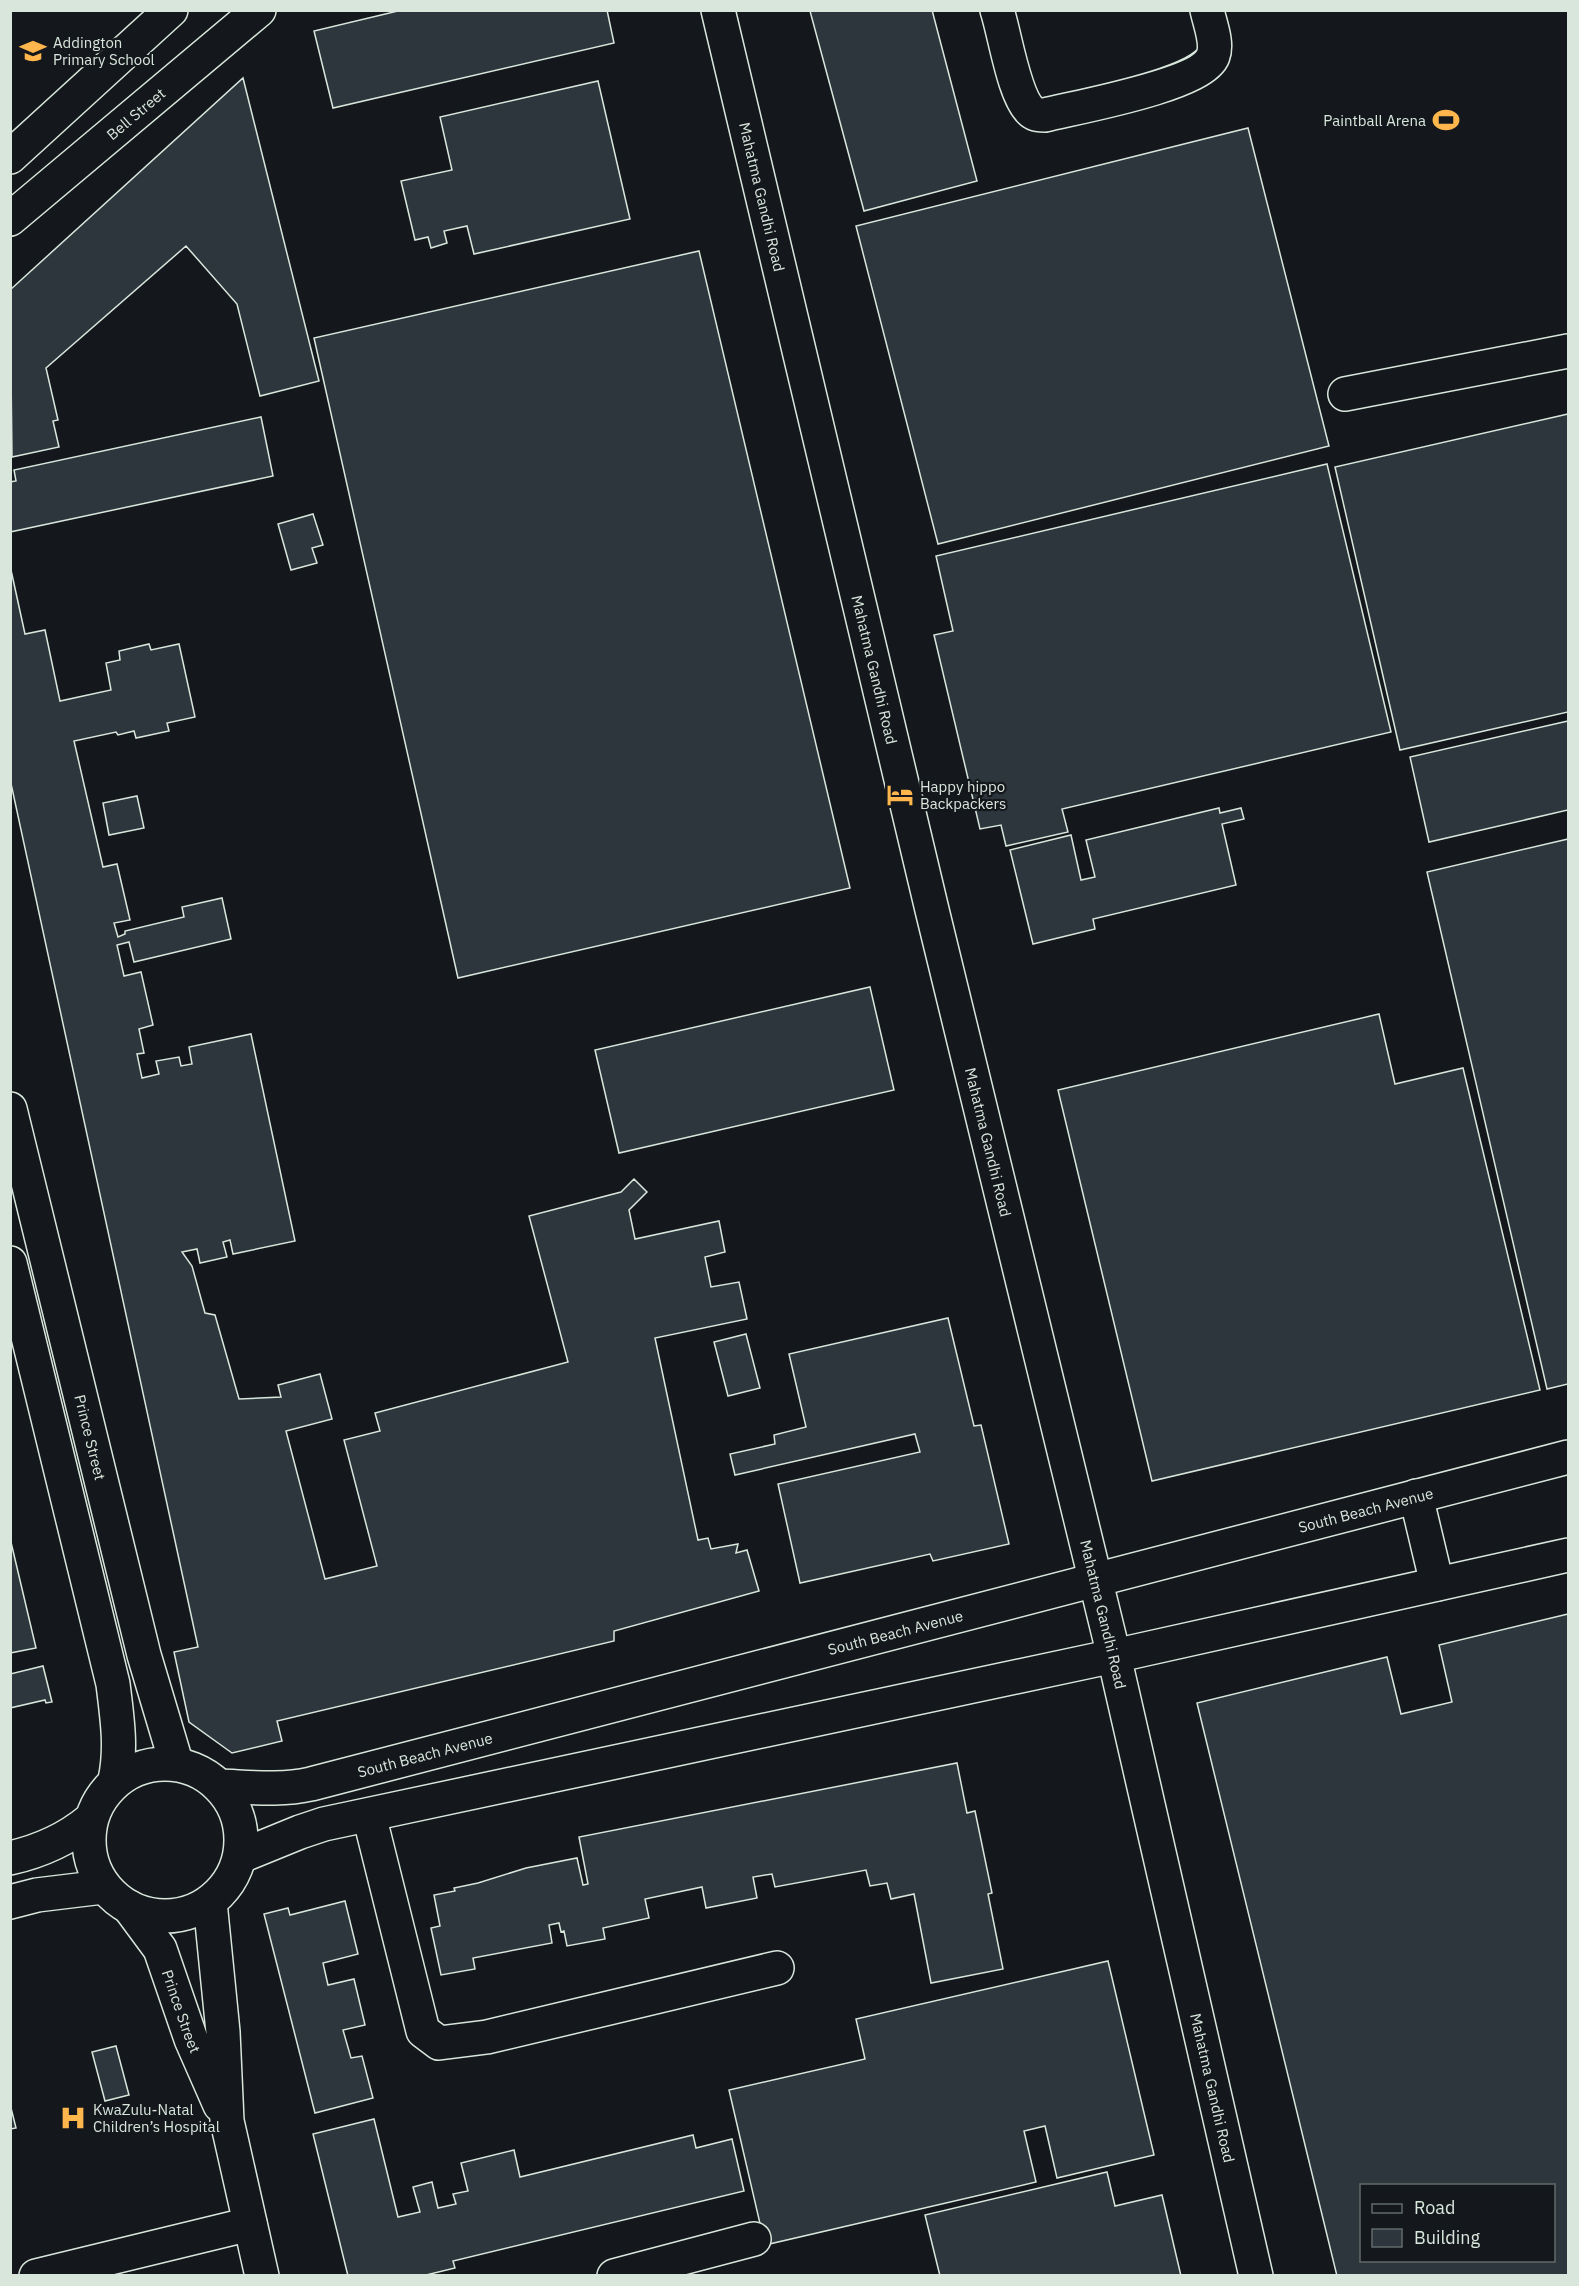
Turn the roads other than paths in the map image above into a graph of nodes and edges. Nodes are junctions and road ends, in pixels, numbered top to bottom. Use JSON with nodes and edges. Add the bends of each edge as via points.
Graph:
{"nodes":[{"id":1,"x":171,"y":10,"type":"edge"},
{"id":2,"x":259,"y":10,"type":"edge"},
{"id":3,"x":1207,"y":10,"type":"edge"},
{"id":4,"x":720,"y":11,"type":"edge"},
{"id":5,"x":998,"y":11,"type":"edge"},
{"id":6,"x":10,"y":157,"type":"edge"},
{"id":7,"x":10,"y":219,"type":"edge"},
{"id":8,"x":1569,"y":351,"type":"edge"},
{"id":9,"x":1345,"y":394,"type":"dead end"},
{"id":10,"x":10,"y":1109,"type":"edge"},
{"id":11,"x":10,"y":1263,"type":"edge"},
{"id":12,"x":20,"y":1341,"type":"edge"},
{"id":13,"x":1569,"y":1457,"type":"edge"},
{"id":14,"x":1416,"y":1496,"type":"junction"},
{"id":15,"x":1569,"y":1555,"type":"edge"},
{"id":16,"x":1095,"y":1580,"type":"junction"},
{"id":17,"x":1437,"y":1584,"type":"junction"},
{"id":18,"x":1114,"y":1656,"type":"junction"},
{"id":19,"x":176,"y":1762,"type":"junction"},
{"id":20,"x":115,"y":1780,"type":"junction"},
{"id":21,"x":219,"y":1786,"type":"junction"},
{"id":22,"x":369,"y":1815,"type":"junction"},
{"id":23,"x":90,"y":1820,"type":"junction"},
{"id":24,"x":241,"y":1856,"type":"junction"},
{"id":25,"x":10,"y":1858,"type":"edge"},
{"id":26,"x":104,"y":1887,"type":"junction"},
{"id":27,"x":10,"y":1902,"type":"edge"},
{"id":28,"x":210,"y":1902,"type":"junction"},
{"id":29,"x":129,"y":1907,"type":"junction"},
{"id":30,"x":777,"y":1968,"type":"dead end"},
{"id":31,"x":227,"y":2121,"type":"junction"},
{"id":32,"x":250,"y":2224,"type":"junction"},
{"id":33,"x":754,"y":2239,"type":"dead end"},
{"id":34,"x":36,"y":2276,"type":"edge"},
{"id":35,"x":262,"y":2276,"type":"edge"},
{"id":36,"x":614,"y":2276,"type":"edge"},
{"id":37,"x":1256,"y":2276,"type":"edge"}],
"edges":[{"from":1,"to":6,"type":"street"},
{"from":2,"to":7,"type":"street","name":"Bell Street"},
{"from":3,"to":5,"type":"street","via":[[1215,48],[1211,62],[1200,72],[1143,92],[1045,115],[1036,114],[1025,104],[1014,80]]},
{"from":4,"to":16,"type":"street","name":"Mahatma Gandhi Road"},
{"from":8,"to":9,"type":"street"},
{"from":10,"to":19,"type":"street","name":"Prince Street","via":[[144,1655]]},
{"from":11,"to":12,"type":"street"},
{"from":12,"to":20,"type":"street","via":[[113,1684],[119,1728]]},
{"from":13,"to":14,"type":"street","name":"South Beach Avenue"},
{"from":14,"to":16,"type":"street","name":"South Beach Avenue"},
{"from":14,"to":17,"type":"street"},
{"from":15,"to":17,"type":"street"},
{"from":16,"to":18,"type":"street","name":"Mahatma Gandhi Road"},
{"from":16,"to":21,"type":"street","name":"South Beach Avenue","via":[[294,1788]]},
{"from":17,"to":18,"type":"street"},
{"from":18,"to":22,"type":"street"},
{"from":18,"to":37,"type":"street","name":"Mahatma Gandhi Road"},
{"from":19,"to":20,"type":"street","via":[[134,1770]]},
{"from":19,"to":21,"type":"street"},
{"from":20,"to":23,"type":"street"},
{"from":21,"to":24,"type":"street","via":[[232,1801],[242,1828]]},
{"from":22,"to":24,"type":"street","via":[[300,1832]]},
{"from":22,"to":30,"type":"street","via":[[423,2031],[439,2043],[487,2037]]},
{"from":23,"to":25,"type":"street","via":[[50,1846]]},
{"from":23,"to":26,"type":"street","via":[[94,1864]]},
{"from":24,"to":28,"type":"street","via":[[230,1882]]},
{"from":26,"to":27,"type":"street"},
{"from":26,"to":29,"type":"street"},
{"from":28,"to":29,"type":"street","via":[[184,1914],[156,1916]]},
{"from":28,"to":31,"type":"street","name":"Prince Street"},
{"from":29,"to":31,"type":"street","name":"Prince Street","via":[[160,1949],[191,2039]]},
{"from":31,"to":32,"type":"street","name":"Prince Street"},
{"from":32,"to":34,"type":"street"},
{"from":32,"to":35,"type":"street","name":"Prince Street"},
{"from":33,"to":36,"type":"street"}]}
